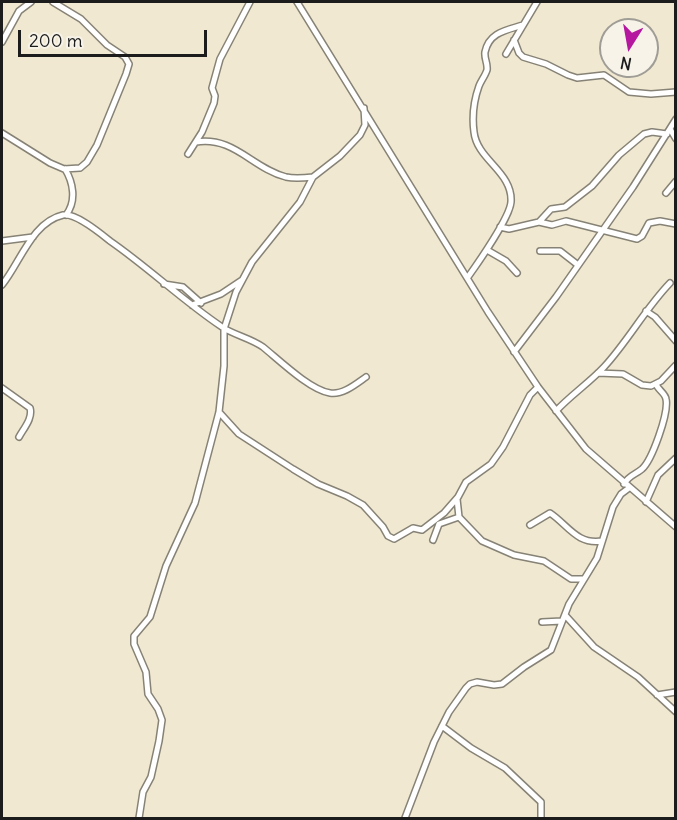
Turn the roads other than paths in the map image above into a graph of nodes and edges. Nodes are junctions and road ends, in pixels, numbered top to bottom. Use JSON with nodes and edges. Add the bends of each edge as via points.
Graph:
{"nodes":[{"id":1,"x":32,"y":2,"type":"edge"},
{"id":2,"x":53,"y":2,"type":"edge"},
{"id":3,"x":250,"y":2,"type":"edge"},
{"id":4,"x":297,"y":2,"type":"edge"},
{"id":5,"x":537,"y":2,"type":"edge"},
{"id":6,"x":523,"y":25,"type":"junction"},
{"id":7,"x":514,"y":40,"type":"junction"},
{"id":8,"x":2,"y":42,"type":"edge"},
{"id":9,"x":506,"y":54,"type":"dead end"},
{"id":10,"x":675,"y":92,"type":"edge"},
{"id":11,"x":364,"y":108,"type":"junction"},
{"id":12,"x":675,"y":119,"type":"edge"},
{"id":13,"x":668,"y":131,"type":"junction"},
{"id":14,"x":2,"y":133,"type":"edge"},
{"id":15,"x":675,"y":139,"type":"edge"},
{"id":16,"x":196,"y":142,"type":"junction"},
{"id":17,"x":188,"y":154,"type":"dead end"},
{"id":18,"x":64,"y":169,"type":"junction"},
{"id":19,"x":313,"y":177,"type":"junction"},
{"id":20,"x":675,"y":182,"type":"edge"},
{"id":21,"x":666,"y":193,"type":"dead end"},
{"id":22,"x":66,"y":214,"type":"junction"},
{"id":23,"x":539,"y":222,"type":"junction"},
{"id":24,"x":675,"y":224,"type":"edge"},
{"id":25,"x":500,"y":227,"type":"junction"},
{"id":26,"x":601,"y":231,"type":"junction"},
{"id":27,"x":33,"y":237,"type":"junction"},
{"id":28,"x":2,"y":241,"type":"edge"},
{"id":29,"x":487,"y":250,"type":"junction"},
{"id":30,"x":540,"y":251,"type":"dead end"},
{"id":31,"x":578,"y":265,"type":"junction"},
{"id":32,"x":517,"y":273,"type":"dead end"},
{"id":33,"x":468,"y":277,"type":"junction"},
{"id":34,"x":243,"y":279,"type":"junction"},
{"id":35,"x":670,"y":283,"type":"dead end"},
{"id":36,"x":164,"y":284,"type":"junction"},
{"id":37,"x":2,"y":285,"type":"edge"},
{"id":38,"x":201,"y":303,"type":"junction"},
{"id":39,"x":192,"y":305,"type":"junction"},
{"id":40,"x":646,"y":312,"type":"junction"},
{"id":41,"x":224,"y":329,"type":"junction"},
{"id":42,"x":675,"y":341,"type":"edge"},
{"id":43,"x":514,"y":352,"type":"junction"},
{"id":44,"x":675,"y":365,"type":"edge"},
{"id":45,"x":598,"y":373,"type":"junction"},
{"id":46,"x":366,"y":377,"type":"dead end"},
{"id":47,"x":656,"y":384,"type":"junction"},
{"id":48,"x":538,"y":387,"type":"junction"},
{"id":49,"x":2,"y":388,"type":"edge"},
{"id":50,"x":555,"y":411,"type":"junction"},
{"id":51,"x":219,"y":412,"type":"junction"},
{"id":52,"x":19,"y":437,"type":"dead end"},
{"id":53,"x":675,"y":458,"type":"edge"},
{"id":54,"x":627,"y":486,"type":"junction"},
{"id":55,"x":458,"y":497,"type":"junction"},
{"id":56,"x":646,"y":502,"type":"junction"},
{"id":57,"x":459,"y":517,"type":"junction"},
{"id":58,"x":530,"y":525,"type":"dead end"},
{"id":59,"x":675,"y":527,"type":"edge"},
{"id":60,"x":433,"y":540,"type":"dead end"},
{"id":61,"x":602,"y":541,"type":"junction"},
{"id":62,"x":584,"y":579,"type":"junction"},
{"id":63,"x":565,"y":615,"type":"junction"},
{"id":64,"x":562,"y":621,"type":"junction"},
{"id":65,"x":542,"y":622,"type":"dead end"},
{"id":66,"x":675,"y":692,"type":"edge"},
{"id":67,"x":657,"y":695,"type":"junction"},
{"id":68,"x":675,"y":712,"type":"edge"},
{"id":69,"x":442,"y":726,"type":"junction"},
{"id":70,"x":139,"y":819,"type":"edge"},
{"id":71,"x":405,"y":819,"type":"edge"},
{"id":72,"x":541,"y":819,"type":"edge"}],
"edges":[{"from":1,"to":8,"type":"street","via":[[20,11]]},
{"from":2,"to":18,"type":"street","via":[[81,18],[129,64],[87,162],[80,168]]},
{"from":3,"to":16,"type":"street","via":[[220,59],[212,88],[214,103]]},
{"from":4,"to":11,"type":"street"},
{"from":5,"to":6,"type":"street"},
{"from":6,"to":7,"type":"street"},
{"from":6,"to":25,"type":"street","via":[[495,34],[490,40],[485,52],[487,69],[474,110],[476,142],[509,191],[510,210]]},
{"from":7,"to":9,"type":"street"},
{"from":7,"to":10,"type":"street","via":[[523,57],[577,78],[604,75],[634,93]]},
{"from":11,"to":19,"type":"street","via":[[364,124],[356,140]]},
{"from":11,"to":33,"type":"street"},
{"from":12,"to":13,"type":"street"},
{"from":13,"to":15,"type":"street"},
{"from":13,"to":23,"type":"street","via":[[644,134],[592,186],[564,207],[551,209]]},
{"from":13,"to":26,"type":"street"},
{"from":14,"to":18,"type":"street"},
{"from":16,"to":17,"type":"street"},
{"from":16,"to":19,"type":"street","via":[[222,143],[287,177]]},
{"from":18,"to":22,"type":"street","via":[[72,180],[72,200]]},
{"from":19,"to":34,"type":"street","via":[[300,202],[261,249]]},
{"from":20,"to":21,"type":"street"},
{"from":22,"to":27,"type":"street","via":[[46,223]]},
{"from":22,"to":36,"type":"street","via":[[126,251]]},
{"from":23,"to":25,"type":"street","via":[[509,229]]},
{"from":23,"to":26,"type":"street","via":[[552,225],[566,221]]},
{"from":24,"to":26,"type":"street","via":[[650,223],[637,239]]},
{"from":25,"to":29,"type":"street"},
{"from":26,"to":31,"type":"street"},
{"from":27,"to":28,"type":"street"},
{"from":27,"to":37,"type":"street"},
{"from":29,"to":32,"type":"street"},
{"from":29,"to":33,"type":"street"},
{"from":30,"to":31,"type":"street","via":[[560,251]]},
{"from":31,"to":43,"type":"street"},
{"from":33,"to":43,"type":"street"},
{"from":34,"to":38,"type":"street"},
{"from":34,"to":41,"type":"street"},
{"from":35,"to":40,"type":"street"},
{"from":36,"to":38,"type":"street","via":[[183,287]]},
{"from":36,"to":39,"type":"street"},
{"from":38,"to":39,"type":"street"},
{"from":39,"to":41,"type":"street"},
{"from":40,"to":42,"type":"street","via":[[655,316]]},
{"from":40,"to":45,"type":"street"},
{"from":41,"to":46,"type":"street","via":[[254,341],[324,392],[345,390]]},
{"from":41,"to":51,"type":"street"},
{"from":43,"to":48,"type":"street"},
{"from":44,"to":47,"type":"street"},
{"from":45,"to":47,"type":"street","via":[[616,372],[642,384]]},
{"from":45,"to":50,"type":"street"},
{"from":47,"to":54,"type":"street","via":[[666,399],[666,415],[643,467],[628,477]]},
{"from":48,"to":50,"type":"street"},
{"from":48,"to":55,"type":"street","via":[[497,456],[466,482]]},
{"from":49,"to":52,"type":"street","via":[[30,408],[30,419]]},
{"from":50,"to":54,"type":"street","via":[[586,448]]},
{"from":51,"to":55,"type":"street","via":[[239,434],[293,470],[363,505],[392,539],[413,528],[424,528]]},
{"from":51,"to":70,"type":"street","via":[[193,511],[166,566],[150,617],[134,636],[146,672],[148,694],[162,720]]},
{"from":53,"to":56,"type":"street","via":[[658,475]]},
{"from":54,"to":56,"type":"street"},
{"from":54,"to":61,"type":"street","via":[[613,507]]},
{"from":55,"to":57,"type":"street"},
{"from":56,"to":59,"type":"street"},
{"from":57,"to":60,"type":"street","via":[[439,524]]},
{"from":57,"to":62,"type":"street","via":[[482,541],[514,555],[544,561],[568,578]]},
{"from":58,"to":61,"type":"street","via":[[550,513],[582,539]]},
{"from":61,"to":62,"type":"street"},
{"from":62,"to":63,"type":"street"},
{"from":63,"to":64,"type":"street"},
{"from":63,"to":67,"type":"street","via":[[594,647]]},
{"from":64,"to":65,"type":"street"},
{"from":64,"to":69,"type":"street","via":[[549,653],[502,684],[470,684]]},
{"from":66,"to":67,"type":"street"},
{"from":67,"to":68,"type":"street"},
{"from":69,"to":71,"type":"street"},
{"from":69,"to":72,"type":"street","via":[[515,776],[541,802]]}]}
